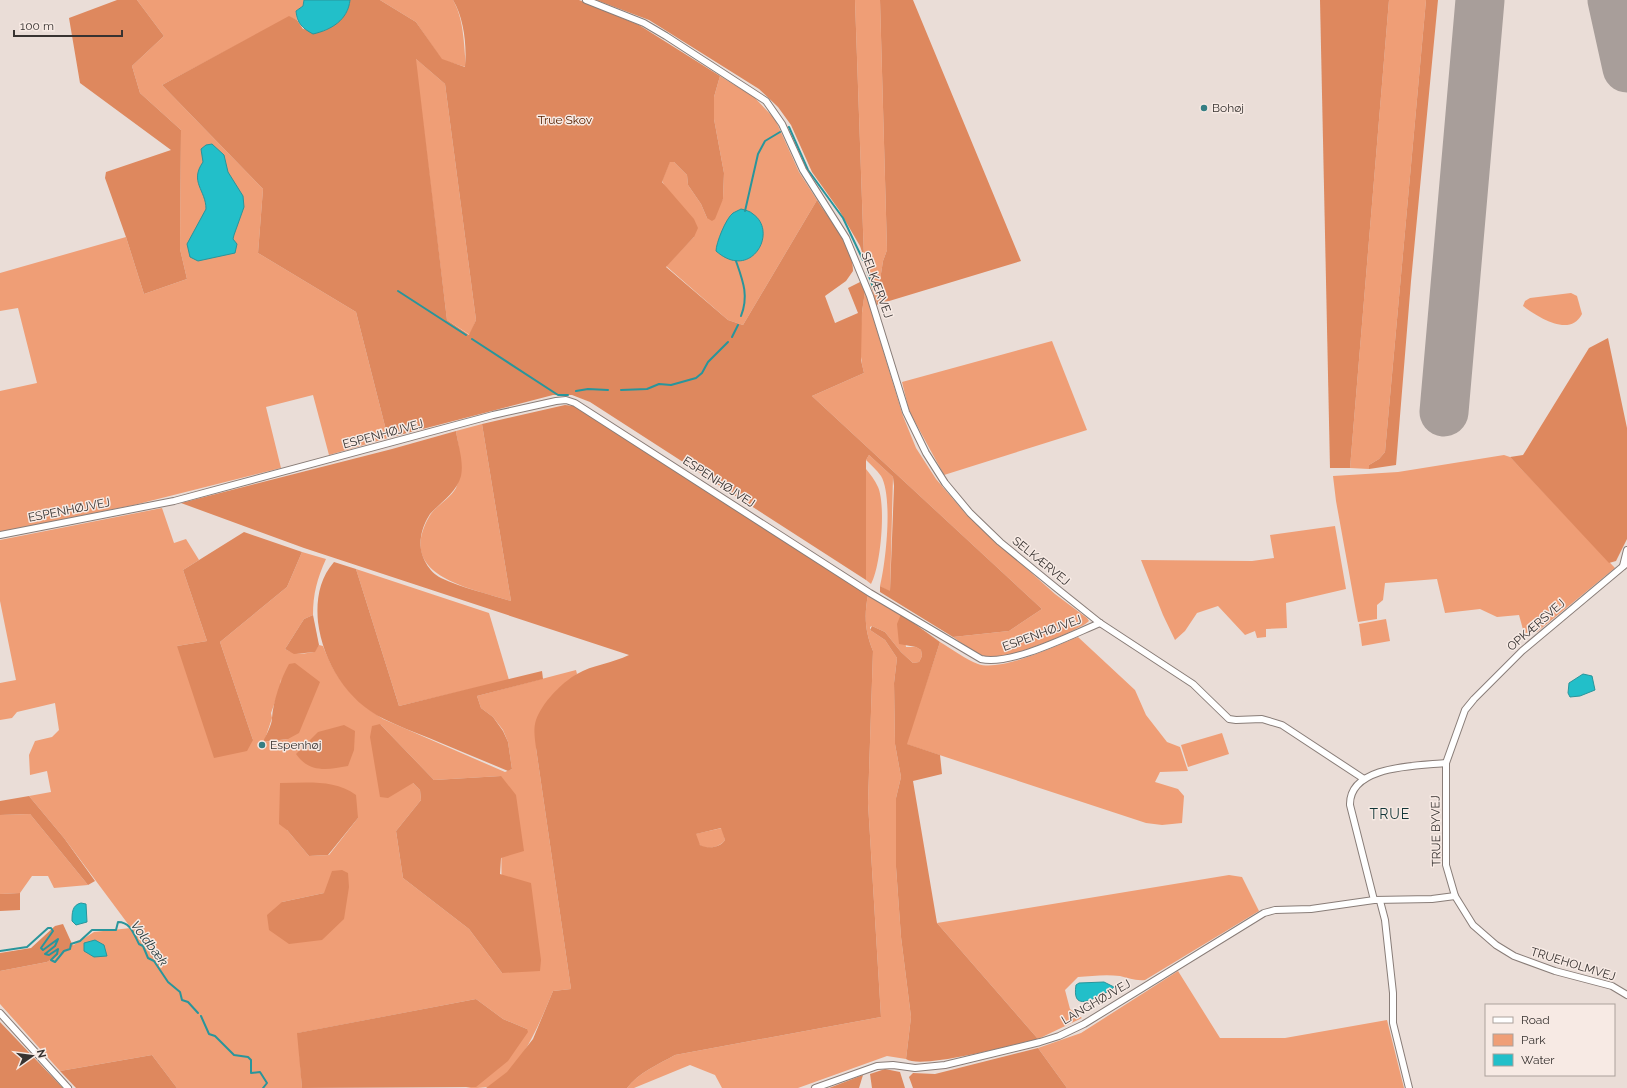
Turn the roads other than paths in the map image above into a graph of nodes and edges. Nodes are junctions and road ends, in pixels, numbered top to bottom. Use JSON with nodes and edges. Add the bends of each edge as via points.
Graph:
{"nodes":[{"id":1,"x":586,"y":0,"type":"edge"},
{"id":2,"x":0,"y":535,"type":"edge"},
{"id":3,"x":1627,"y":550,"type":"edge"},
{"id":4,"x":1625,"y":565,"type":"edge"},
{"id":5,"x":1100,"y":623,"type":"junction"},
{"id":6,"x":1465,"y":710,"type":"joint"},
{"id":7,"x":1446,"y":763,"type":"junction"},
{"id":8,"x":1364,"y":779,"type":"junction"},
{"id":9,"x":1455,"y":896,"type":"junction"},
{"id":10,"x":1377,"y":900,"type":"junction"},
{"id":11,"x":1473,"y":925,"type":"joint"},
{"id":12,"x":1627,"y":995,"type":"edge"},
{"id":13,"x":0,"y":1013,"type":"edge"},
{"id":14,"x":68,"y":1088,"type":"edge"},
{"id":15,"x":815,"y":1088,"type":"edge"},
{"id":16,"x":1409,"y":1088,"type":"edge"}],
"edges":[{"from":1,"to":5,"type":"street","name":"SELKÆRVEJ","via":[[644,23],[750,90],[774,111],[803,170],[836,220],[856,257],[906,412],[926,453],[945,483],[985,527]]},
{"from":2,"to":5,"type":"street","name":"ESPENHØJVEJ","via":[[174,501],[494,415],[566,400],[575,403],[870,593],[981,659],[995,661],[1014,656]]},
{"from":3,"to":4,"type":"street"},
{"from":4,"to":6,"type":"street","name":"OPKÆRSVEJ","via":[[1522,651]]},
{"from":5,"to":8,"type":"street","name":"ESPENHØJVEJ","via":[[1193,684],[1229,719],[1262,719],[1282,724]]},
{"from":6,"to":7,"type":"street","name":"TRUE BYVEJ"},
{"from":7,"to":8,"type":"street","via":[[1379,772]]},
{"from":7,"to":9,"type":"street","name":"TRUE BYVEJ","via":[[1446,865]]},
{"from":8,"to":10,"type":"street","via":[[1350,796],[1350,805]]},
{"from":9,"to":10,"type":"street"},
{"from":9,"to":11,"type":"street","name":"TRUE BYVEJ"},
{"from":10,"to":15,"type":"street","name":"LANGHØJVEJ","via":[[1264,913],[1084,1024],[1059,1036],[944,1065],[915,1068],[893,1064],[877,1066]]},
{"from":10,"to":16,"type":"street","via":[[1385,920],[1393,993],[1393,1023]]},
{"from":11,"to":12,"type":"street","name":"TRUEHOLMVEJ","via":[[1491,942],[1514,956],[1555,971],[1612,986]]},
{"from":13,"to":14,"type":"street"}]}
